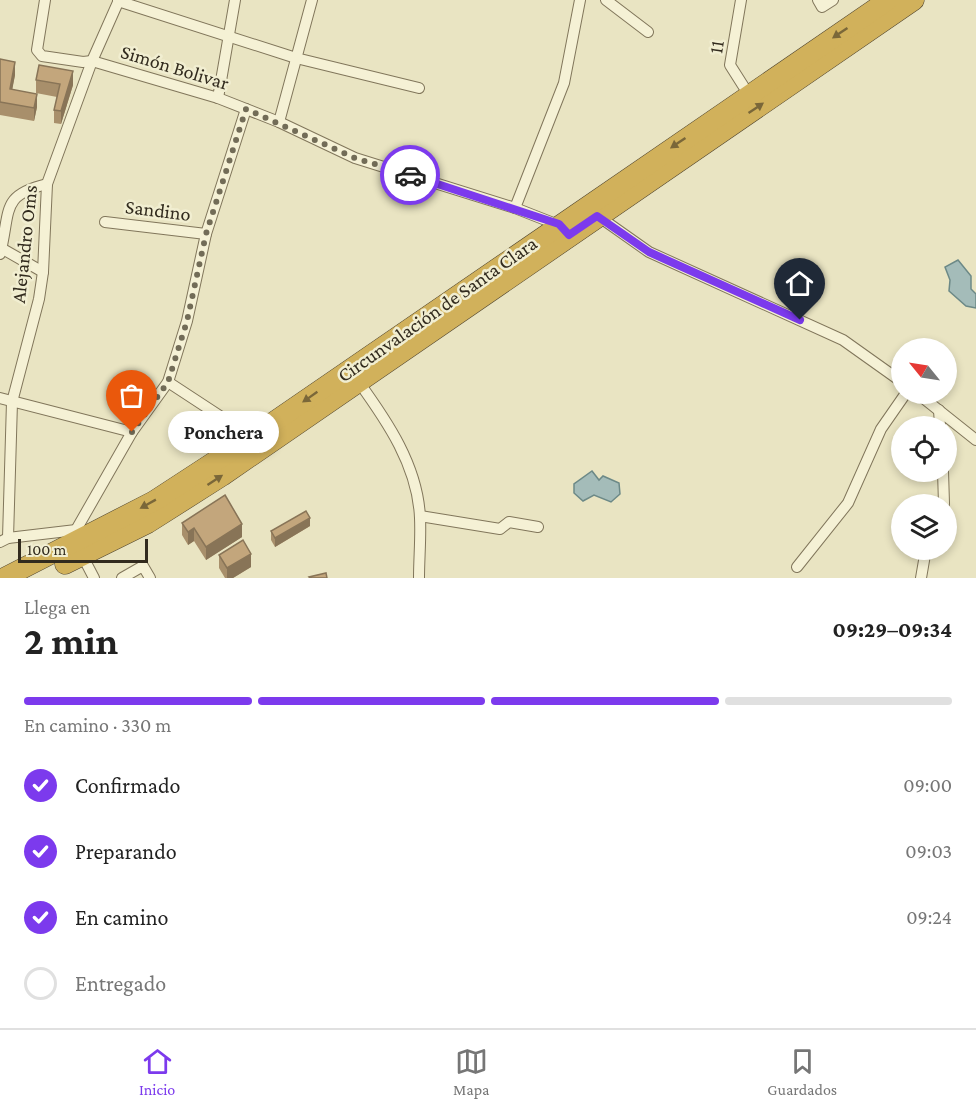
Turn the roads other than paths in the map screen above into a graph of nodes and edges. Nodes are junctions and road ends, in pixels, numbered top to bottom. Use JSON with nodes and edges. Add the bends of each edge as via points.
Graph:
{"nodes":[{"id":1,"x":45,"y":0,"type":"edge"},
{"id":2,"x":235,"y":0,"type":"edge"},
{"id":3,"x":312,"y":0,"type":"edge"},
{"id":4,"x":580,"y":0,"type":"edge"},
{"id":5,"x":606,"y":0,"type":"edge"},
{"id":6,"x":741,"y":0,"type":"edge"},
{"id":7,"x":833,"y":0,"type":"edge"},
{"id":8,"x":914,"y":0,"type":"edge"},
{"id":9,"x":118,"y":1,"type":"edge"},
{"id":10,"x":884,"y":1,"type":"edge"},
{"id":11,"x":820,"y":4,"type":"edge"},
{"id":12,"x":648,"y":32,"type":"dead end"},
{"id":13,"x":228,"y":38,"type":"junction"},
{"id":14,"x":296,"y":58,"type":"junction"},
{"id":15,"x":92,"y":61,"type":"junction"},
{"id":16,"x":419,"y":88,"type":"dead end"},
{"id":17,"x":749,"y":95,"type":"junction"},
{"id":18,"x":218,"y":98,"type":"junction"},
{"id":19,"x":246,"y":109,"type":"junction"},
{"id":20,"x":279,"y":122,"type":"junction"},
{"id":21,"x":47,"y":184,"type":"junction"},
{"id":22,"x":515,"y":208,"type":"junction"},
{"id":23,"x":597,"y":216,"type":"junction"},
{"id":24,"x":105,"y":222,"type":"dead end"},
{"id":25,"x":564,"y":230,"type":"junction"},
{"id":26,"x":206,"y":234,"type":"junction"},
{"id":27,"x":1,"y":251,"type":"edge"},
{"id":28,"x":43,"y":272,"type":"junction"},
{"id":29,"x":891,"y":374,"type":"edge"},
{"id":30,"x":357,"y":381,"type":"junction"},
{"id":31,"x":168,"y":382,"type":"junction"},
{"id":32,"x":0,"y":398,"type":"edge"},
{"id":33,"x":12,"y":402,"type":"junction"},
{"id":34,"x":898,"y":404,"type":"edge"},
{"id":35,"x":931,"y":404,"type":"edge"},
{"id":36,"x":939,"y":410,"type":"junction"},
{"id":37,"x":939,"y":416,"type":"edge"},
{"id":38,"x":132,"y":432,"type":"junction"},
{"id":39,"x":976,"y":440,"type":"edge"},
{"id":40,"x":246,"y":441,"type":"junction"},
{"id":41,"x":420,"y":516,"type":"junction"},
{"id":42,"x":538,"y":527,"type":"dead end"},
{"id":43,"x":4,"y":540,"type":"edge"},
{"id":44,"x":80,"y":542,"type":"junction"},
{"id":45,"x":924,"y":560,"type":"edge"},
{"id":46,"x":796,"y":567,"type":"dead end"},
{"id":47,"x":4,"y":578,"type":"edge"},
{"id":48,"x":35,"y":578,"type":"edge"},
{"id":49,"x":94,"y":578,"type":"edge"},
{"id":50,"x":122,"y":578,"type":"edge"},
{"id":51,"x":150,"y":578,"type":"edge"},
{"id":52,"x":419,"y":578,"type":"edge"},
{"id":53,"x":921,"y":578,"type":"edge"}],
"edges":[{"from":1,"to":15,"type":"street","name":"Simón Bolivar","via":[[37,50],[42,56]]},
{"from":2,"to":13,"type":"street"},
{"from":3,"to":14,"type":"street"},
{"from":4,"to":22,"type":"street","via":[[564,83]]},
{"from":5,"to":12,"type":"street"},
{"from":6,"to":17,"type":"street","name":"11","via":[[730,65]]},
{"from":7,"to":11,"type":"street"},
{"from":23,"to":8,"type":"highway","name":"Circunvalación de Santa Clara","one_way":true},
{"from":9,"to":13,"type":"street"},
{"from":9,"to":15,"type":"street","name":"Alejandro Oms"},
{"from":10,"to":17,"type":"highway","name":"Circunvalación de Santa Clara","one_way":true},
{"from":13,"to":14,"type":"street"},
{"from":13,"to":18,"type":"street"},
{"from":14,"to":16,"type":"street"},
{"from":14,"to":20,"type":"street"},
{"from":15,"to":18,"type":"street","name":"Simón Bolivar"},
{"from":15,"to":21,"type":"street","name":"Alejandro Oms"},
{"from":17,"to":25,"type":"highway","name":"Circunvalación de Santa Clara","one_way":true},
{"from":18,"to":19,"type":"street","name":"Simón Bolivar"},
{"from":19,"to":20,"type":"street","name":"Simón Bolivar"},
{"from":19,"to":26,"type":"street"},
{"from":20,"to":22,"type":"street","name":"Simón Bolivar","via":[[355,158]]},
{"from":21,"to":27,"type":"street","via":[[13,195],[7,207]]},
{"from":21,"to":28,"type":"street","name":"Alejandro Oms"},
{"from":22,"to":25,"type":"street","name":"Simón Bolivar"},
{"from":23,"to":25,"type":"highway","name":"Circunvalación de Santa Clara"},
{"from":23,"to":29,"type":"street","via":[[649,252],[843,340]]},
{"from":24,"to":26,"type":"street","name":"Sandino"},
{"from":25,"to":30,"type":"highway","name":"Circunvalación de Santa Clara"},
{"from":25,"to":40,"type":"highway","name":"Circunvalación de Santa Clara","one_way":true},
{"from":26,"to":31,"type":"street","via":[[187,321]]},
{"from":27,"to":28,"type":"street"},
{"from":28,"to":33,"type":"street","name":"Alejandro Oms"},
{"from":30,"to":41,"type":"street","via":[[385,418],[406,459]]},
{"from":44,"to":30,"type":"highway","name":"Circunvalación de Santa Clara","one_way":true,"via":[[157,517]]},
{"from":31,"to":38,"type":"street"},
{"from":31,"to":40,"type":"street","via":[[229,422]]},
{"from":32,"to":33,"type":"street"},
{"from":33,"to":38,"type":"street"},
{"from":33,"to":43,"type":"street","name":"Alejandro Oms"},
{"from":34,"to":46,"type":"street","via":[[881,429],[848,503]]},
{"from":35,"to":36,"type":"street"},
{"from":36,"to":37,"type":"street"},
{"from":36,"to":39,"type":"street"},
{"from":38,"to":44,"type":"street"},
{"from":40,"to":44,"type":"highway","name":"Circunvalación de Santa Clara","one_way":true,"via":[[154,501]]},
{"from":41,"to":42,"type":"street","via":[[500,529],[510,522]]},
{"from":41,"to":52,"type":"street"},
{"from":43,"to":44,"type":"street"},
{"from":44,"to":47,"type":"highway","name":"Circunvalación de Santa Clara"},
{"from":44,"to":48,"type":"highway","name":"Circunvalación de Santa Clara"},
{"from":44,"to":49,"type":"street"},
{"from":45,"to":53,"type":"street"},
{"from":50,"to":51,"type":"street","via":[[143,566]]}]}
